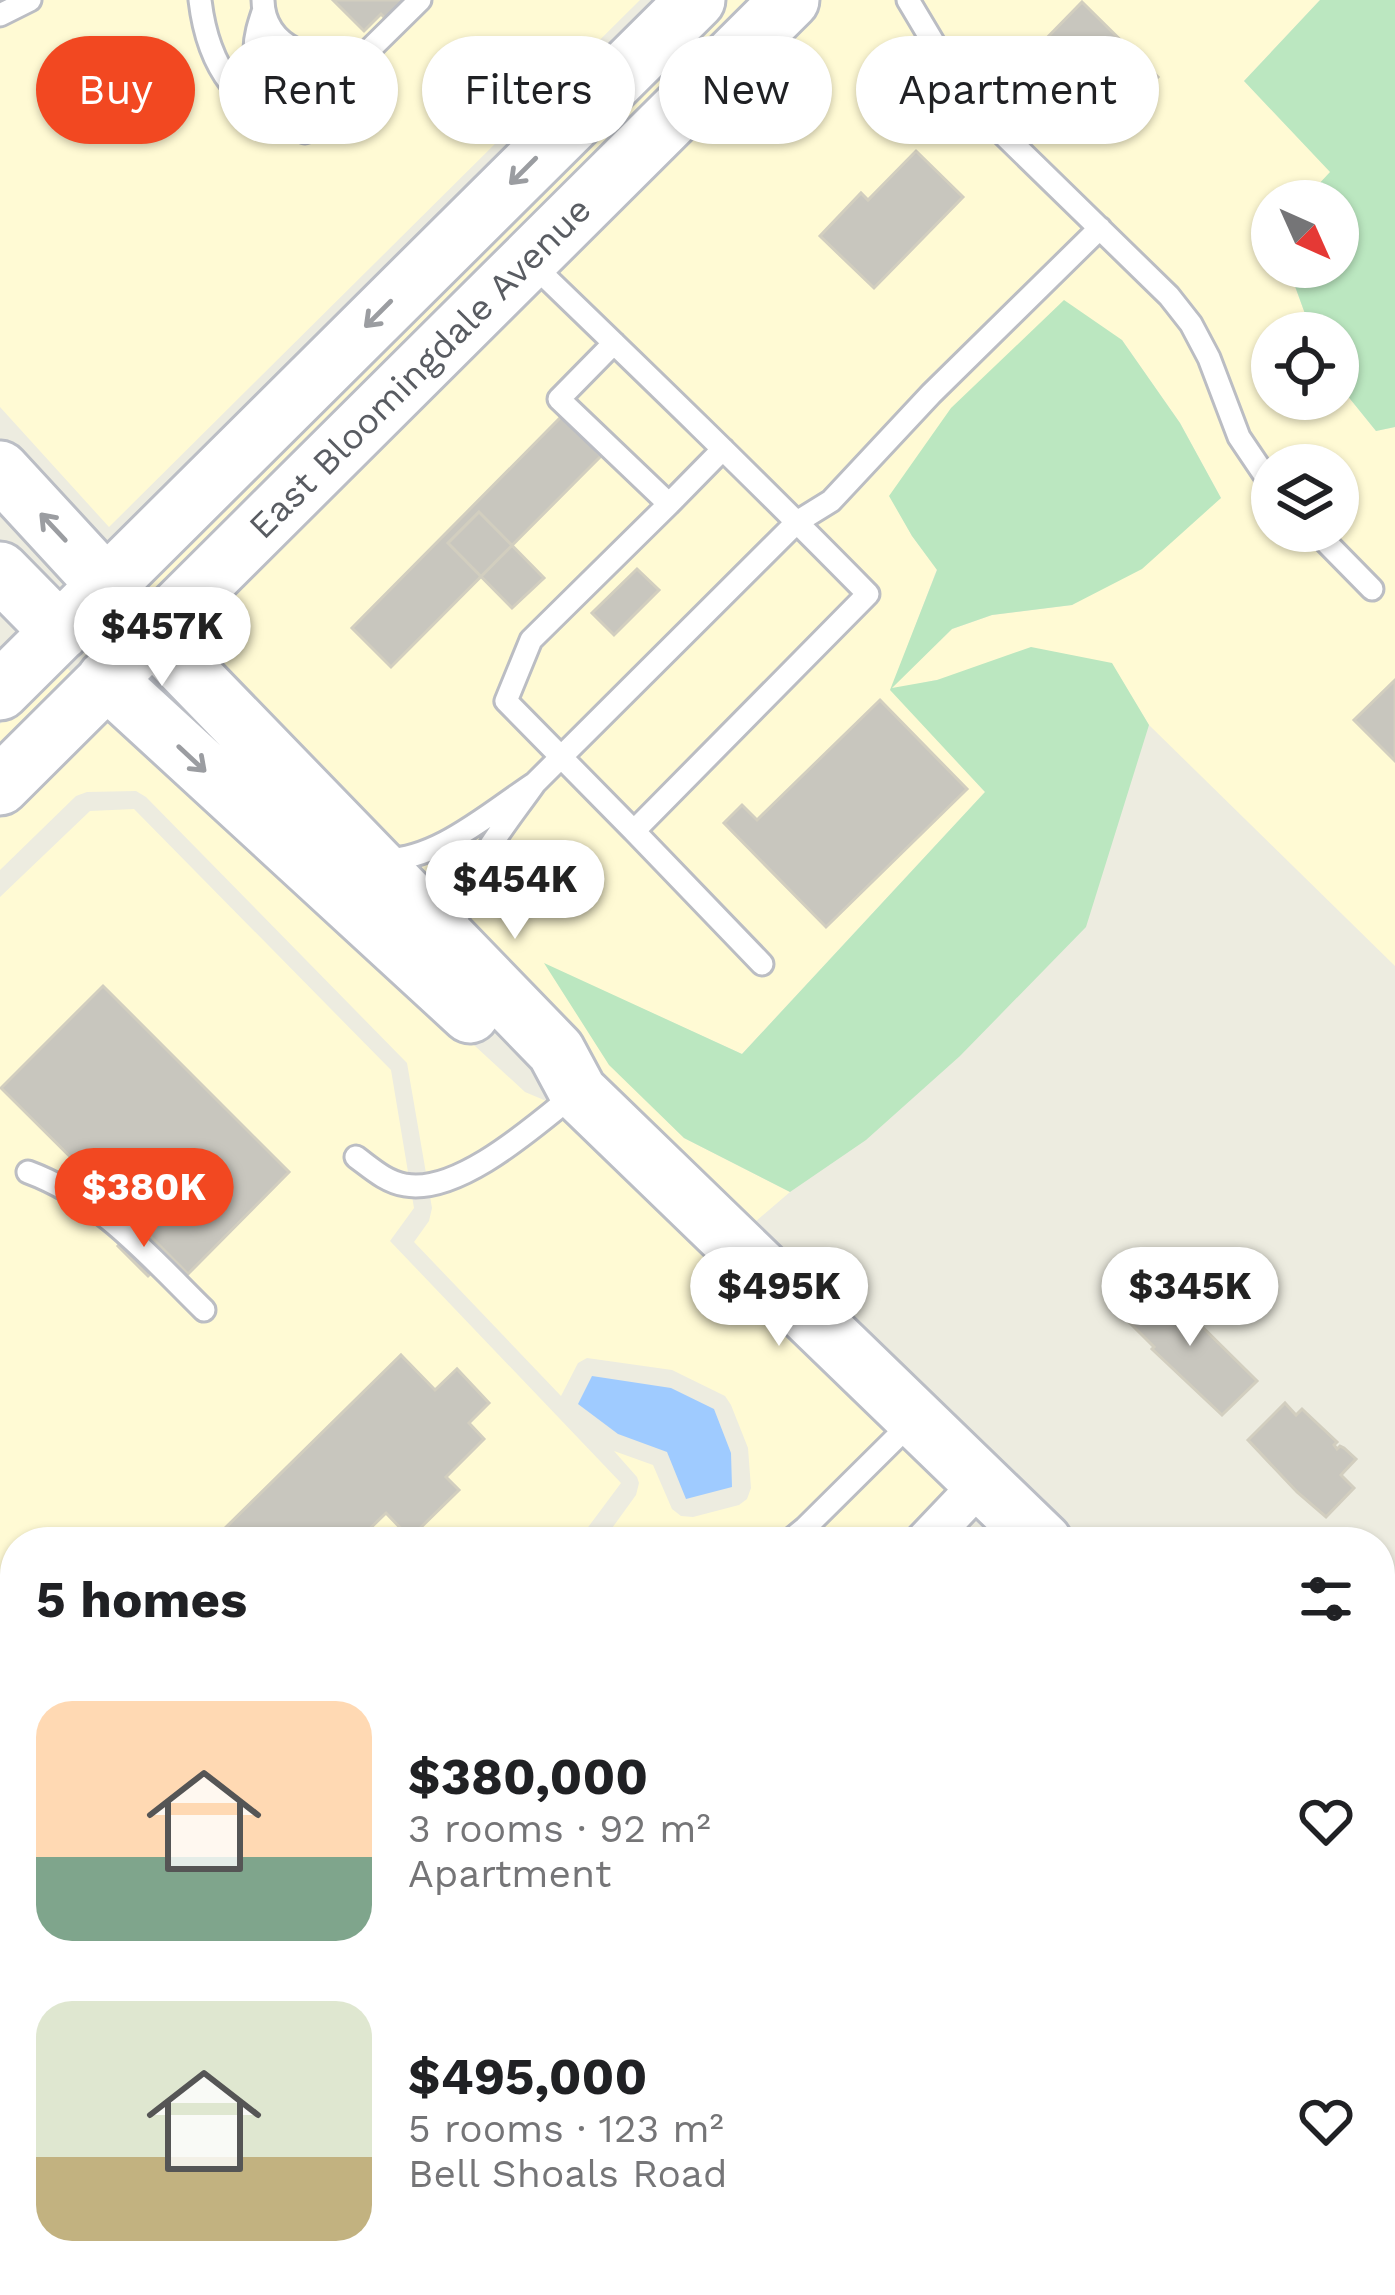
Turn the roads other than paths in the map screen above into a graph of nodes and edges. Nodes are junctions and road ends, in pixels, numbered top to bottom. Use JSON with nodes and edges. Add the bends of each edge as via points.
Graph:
{"nodes":[{"id":1,"x":30,"y":0,"type":"edge"},
{"id":2,"x":420,"y":0,"type":"edge"},
{"id":3,"x":695,"y":0,"type":"edge"},
{"id":4,"x":790,"y":0,"type":"edge"},
{"id":5,"x":908,"y":0,"type":"edge"},
{"id":6,"x":263,"y":6,"type":"edge"},
{"id":7,"x":201,"y":10,"type":"edge"},
{"id":8,"x":0,"y":15,"type":"edge"},
{"id":9,"x":257,"y":36,"type":"edge"},
{"id":10,"x":277,"y":36,"type":"edge"},
{"id":11,"x":383,"y":36,"type":"edge"},
{"id":12,"x":219,"y":67,"type":"edge"},
{"id":13,"x":1100,"y":228,"type":"junction"},
{"id":14,"x":529,"y":260,"type":"junction"},
{"id":15,"x":614,"y":343,"type":"junction"},
{"id":16,"x":723,"y":449,"type":"junction"},
{"id":17,"x":1251,"y":454,"type":"edge"},
{"id":18,"x":0,"y":470,"type":"edge"},
{"id":19,"x":669,"y":504,"type":"junction"},
{"id":20,"x":797,"y":522,"type":"junction"},
{"id":21,"x":1336,"y":552,"type":"edge"},
{"id":22,"x":0,"y":571,"type":"edge"},
{"id":23,"x":106,"y":585,"type":"junction"},
{"id":24,"x":1372,"y":589,"type":"dead end"},
{"id":25,"x":60,"y":632,"type":"junction"},
{"id":26,"x":152,"y":634,"type":"junction"},
{"id":27,"x":106,"y":679,"type":"junction"},
{"id":28,"x":0,"y":691,"type":"edge"},
{"id":29,"x":561,"y":757,"type":"junction"},
{"id":30,"x":535,"y":783,"type":"junction"},
{"id":31,"x":0,"y":786,"type":"edge"},
{"id":32,"x":634,"y":831,"type":"junction"},
{"id":33,"x":365,"y":856,"type":"junction"},
{"id":34,"x":458,"y":950,"type":"junction"},
{"id":35,"x":762,"y":964,"type":"dead end"},
{"id":36,"x":578,"y":1091,"type":"junction"},
{"id":37,"x":356,"y":1157,"type":"dead end"},
{"id":38,"x":28,"y":1172,"type":"dead end"},
{"id":39,"x":204,"y":1310,"type":"dead end"},
{"id":40,"x":916,"y":1417,"type":"junction"},
{"id":41,"x":983,"y":1481,"type":"junction"},
{"id":42,"x":806,"y":1527,"type":"edge"},
{"id":43,"x":939,"y":1527,"type":"edge"},
{"id":44,"x":1028,"y":1527,"type":"edge"}],
"edges":[{"from":1,"to":8,"type":"lane"},
{"from":2,"to":11,"type":"lane"},
{"from":3,"to":23,"type":"main road","name":"East Bloomingdale Avenue","one_way":true},
{"from":4,"to":14,"type":"main road","name":"East Bloomingdale Avenue"},
{"from":5,"to":13,"type":"lane","via":[[967,99]]},
{"from":6,"to":9,"type":"lane"},
{"from":6,"to":10,"type":"lane"},
{"from":7,"to":12,"type":"lane"},
{"from":13,"to":17,"type":"lane","via":[[1191,324]]},
{"from":13,"to":20,"type":"lane","via":[[831,501]]},
{"from":14,"to":15,"type":"lane"},
{"from":14,"to":26,"type":"main road","name":"East Bloomingdale Avenue"},
{"from":15,"to":16,"type":"lane"},
{"from":15,"to":19,"type":"lane","via":[[559,399]]},
{"from":16,"to":19,"type":"lane"},
{"from":16,"to":20,"type":"lane"},
{"from":23,"to":18,"type":"main road","one_way":true},
{"from":19,"to":29,"type":"lane","via":[[531,640],[506,700]]},
{"from":20,"to":29,"type":"lane"},
{"from":20,"to":32,"type":"lane","via":[[868,594]]},
{"from":21,"to":24,"type":"lane"},
{"from":22,"to":25,"type":"main road"},
{"from":23,"to":25,"type":"main road","name":"East Bloomingdale Avenue"},
{"from":25,"to":28,"type":"main road","name":"East Bloomingdale Avenue"},
{"from":26,"to":27,"type":"main road","name":"East Bloomingdale Avenue"},
{"from":26,"to":33,"type":"main road"},
{"from":27,"to":31,"type":"main road","name":"East Bloomingdale Avenue"},
{"from":27,"to":36,"type":"main road","one_way":true,"via":[[539,1077]]},
{"from":29,"to":30,"type":"lane"},
{"from":29,"to":32,"type":"lane"},
{"from":30,"to":33,"type":"lane","via":[[417,856]]},
{"from":30,"to":34,"type":"lane","via":[[461,899]]},
{"from":32,"to":35,"type":"lane"},
{"from":33,"to":34,"type":"main road"},
{"from":34,"to":36,"type":"main road","via":[[556,1052]]},
{"from":36,"to":37,"type":"lane","via":[[492,1157],[432,1184],[405,1185]]},
{"from":36,"to":40,"type":"main road"},
{"from":38,"to":39,"type":"lane","via":[[91,1204]]},
{"from":40,"to":41,"type":"main road"},
{"from":40,"to":42,"type":"lane"},
{"from":41,"to":43,"type":"street"},
{"from":41,"to":44,"type":"main road"}]}
